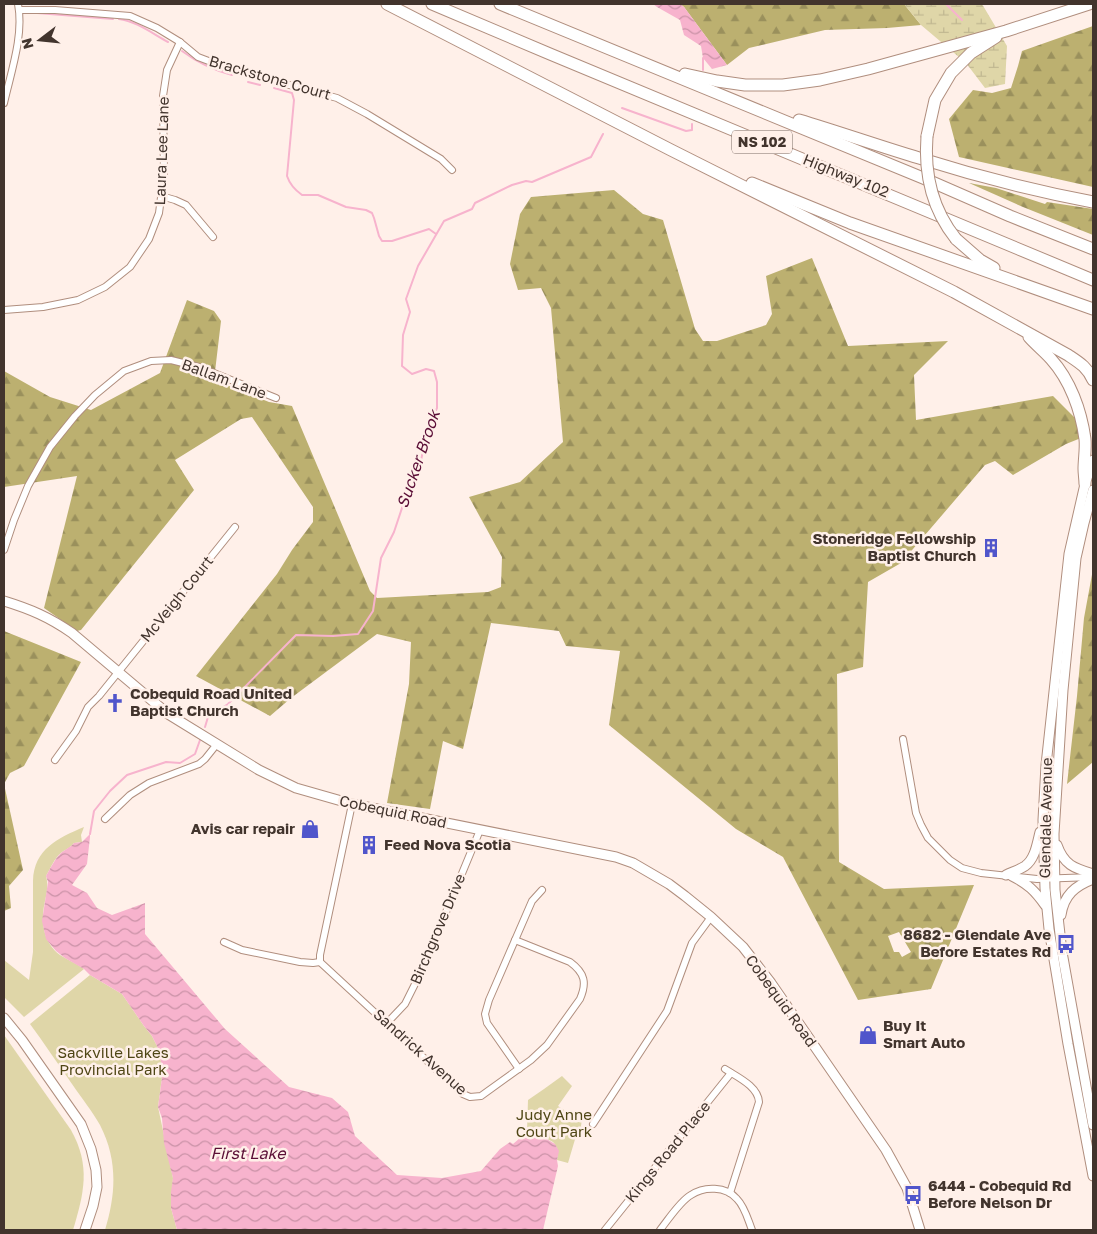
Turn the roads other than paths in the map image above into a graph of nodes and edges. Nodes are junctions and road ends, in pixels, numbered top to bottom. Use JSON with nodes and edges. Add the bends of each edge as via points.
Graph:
{"nodes":[{"id":1,"x":387,"y":4,"type":"edge"},
{"id":2,"x":432,"y":4,"type":"edge"},
{"id":3,"x":500,"y":4,"type":"edge"},
{"id":4,"x":1089,"y":4,"type":"edge"},
{"id":5,"x":19,"y":7,"type":"edge"},
{"id":6,"x":1006,"y":31,"type":"junction"},
{"id":7,"x":180,"y":42,"type":"junction"},
{"id":8,"x":652,"y":66,"type":"junction"},
{"id":9,"x":728,"y":98,"type":"junction"},
{"id":10,"x":4,"y":102,"type":"edge"},
{"id":11,"x":672,"y":150,"type":"junction"},
{"id":12,"x":452,"y":170,"type":"dead end"},
{"id":13,"x":161,"y":196,"type":"junction"},
{"id":14,"x":1093,"y":202,"type":"edge"},
{"id":15,"x":213,"y":237,"type":"dead end"},
{"id":16,"x":1093,"y":250,"type":"edge"},
{"id":17,"x":1093,"y":280,"type":"edge"},
{"id":18,"x":1039,"y":289,"type":"junction"},
{"id":19,"x":1093,"y":309,"type":"edge"},
{"id":20,"x":4,"y":310,"type":"edge"},
{"id":21,"x":1023,"y":330,"type":"junction"},
{"id":22,"x":1093,"y":380,"type":"edge"},
{"id":23,"x":276,"y":398,"type":"dead end"},
{"id":24,"x":1093,"y":460,"type":"edge"},
{"id":25,"x":1091,"y":489,"type":"edge"},
{"id":26,"x":235,"y":527,"type":"dead end"},
{"id":27,"x":4,"y":550,"type":"edge"},
{"id":28,"x":4,"y":601,"type":"edge"},
{"id":29,"x":119,"y":672,"type":"junction"},
{"id":30,"x":903,"y":739,"type":"dead end"},
{"id":31,"x":217,"y":744,"type":"junction"},
{"id":32,"x":56,"y":760,"type":"dead end"},
{"id":33,"x":352,"y":804,"type":"junction"},
{"id":34,"x":105,"y":819,"type":"dead end"},
{"id":35,"x":1043,"y":820,"type":"junction"},
{"id":36,"x":480,"y":830,"type":"junction"},
{"id":37,"x":1054,"y":834,"type":"junction"},
{"id":38,"x":1009,"y":876,"type":"junction"},
{"id":39,"x":1093,"y":877,"type":"edge"},
{"id":40,"x":1044,"y":879,"type":"junction"},
{"id":41,"x":1055,"y":879,"type":"junction"},
{"id":42,"x":542,"y":890,"type":"dead end"},
{"id":43,"x":1046,"y":906,"type":"junction"},
{"id":44,"x":711,"y":917,"type":"junction"},
{"id":45,"x":1060,"y":928,"type":"junction"},
{"id":46,"x":515,"y":940,"type":"junction"},
{"id":47,"x":224,"y":942,"type":"dead end"},
{"id":48,"x":320,"y":958,"type":"junction"},
{"id":49,"x":4,"y":1018,"type":"edge"},
{"id":50,"x":387,"y":1023,"type":"junction"},
{"id":51,"x":519,"y":1069,"type":"junction"},
{"id":52,"x":725,"y":1069,"type":"dead end"},
{"id":53,"x":731,"y":1073,"type":"junction"},
{"id":54,"x":593,"y":1124,"type":"dead end"},
{"id":55,"x":1093,"y":1124,"type":"edge"},
{"id":56,"x":1093,"y":1176,"type":"edge"},
{"id":57,"x":730,"y":1193,"type":"junction"},
{"id":58,"x":85,"y":1230,"type":"edge"},
{"id":59,"x":605,"y":1230,"type":"edge"},
{"id":60,"x":660,"y":1230,"type":"edge"},
{"id":61,"x":752,"y":1230,"type":"edge"},
{"id":62,"x":920,"y":1230,"type":"edge"}],
"edges":[{"from":1,"to":11,"type":"highway"},
{"from":2,"to":17,"type":"highway","name":"Highway 102","number":"NS 102"},
{"from":3,"to":8,"type":"highway","name":"Highway 102","number":"NS 102"},
{"from":4,"to":6,"type":"highway"},
{"from":5,"to":7,"type":"street","name":"Brackstone Court","via":[[130,16]]},
{"from":5,"to":10,"type":"street","via":[[18,40]]},
{"from":6,"to":8,"type":"highway","via":[[868,69],[783,85],[717,81]]},
{"from":6,"to":18,"type":"highway","bridge":true,"via":[[971,53],[951,73],[935,100],[927,136],[927,171],[935,205],[956,239],[993,268]]},
{"from":7,"to":12,"type":"street","name":"Brackstone Court","via":[[198,57],[227,68],[337,98],[440,159]]},
{"from":7,"to":13,"type":"street","name":"Laura Lee Lane","via":[[167,70],[163,96],[164,174]]},
{"from":8,"to":9,"type":"highway","name":"Highway 102","number":"NS 102"},
{"from":9,"to":14,"type":"highway","via":[[919,158]]},
{"from":9,"to":16,"type":"highway","name":"Highway 102","number":"NS 102"},
{"from":11,"to":18,"type":"highway","via":[[850,222]]},
{"from":11,"to":21,"type":"highway"},
{"from":13,"to":15,"type":"street","via":[[186,205]]},
{"from":13,"to":20,"type":"street","name":"Laura Lee Lane","via":[[159,213],[149,239],[130,267],[105,287],[78,300]]},
{"from":18,"to":19,"type":"highway"},
{"from":21,"to":22,"type":"highway","via":[[1082,364]]},
{"from":21,"to":25,"type":"highway","via":[[1051,359],[1073,395],[1081,418],[1086,454],[1084,469]]},
{"from":23,"to":27,"type":"street","name":"Ballam Lane","via":[[199,367],[171,360],[151,361],[124,371],[88,402],[50,447],[28,486]]},
{"from":24,"to":25,"type":"main road","name":"Glendale Avenue"},
{"from":25,"to":35,"type":"main road","name":"Glendale Avenue","via":[[1069,554]]},
{"from":25,"to":37,"type":"main road","name":"Glendale Avenue","via":[[1076,558]]},
{"from":26,"to":29,"type":"street","name":"McVeigh Court"},
{"from":28,"to":29,"type":"main road","name":"Cobequid Road","via":[[56,622]]},
{"from":29,"to":31,"type":"main road","name":"Cobequid Road","via":[[168,714]]},
{"from":29,"to":32,"type":"street","name":"McVeigh Court","via":[[88,707]]},
{"from":30,"to":38,"type":"street","via":[[916,812],[928,838],[962,868],[982,874]]},
{"from":31,"to":33,"type":"main road","name":"Cobequid Road","via":[[296,788]]},
{"from":31,"to":34,"type":"street","via":[[199,764],[149,783],[130,795]]},
{"from":33,"to":36,"type":"main road","name":"Cobequid Road"},
{"from":33,"to":48,"type":"street"},
{"from":35,"to":38,"type":"main road","via":[[1035,852],[1029,862]]},
{"from":35,"to":40,"type":"main road","name":"Glendale Avenue"},
{"from":36,"to":44,"type":"main road","name":"Cobequid Road","via":[[633,863],[669,884]]},
{"from":36,"to":50,"type":"street","name":"Birchgrove Drive","via":[[422,970],[405,1004]]},
{"from":37,"to":39,"type":"main road","via":[[1060,854],[1066,861]]},
{"from":37,"to":41,"type":"main road","name":"Glendale Avenue"},
{"from":38,"to":40,"type":"street"},
{"from":38,"to":43,"type":"main road","via":[[1026,883]]},
{"from":39,"to":41,"type":"street"},
{"from":39,"to":45,"type":"main road","via":[[1071,892],[1064,902]]},
{"from":40,"to":41,"type":"street"},
{"from":40,"to":43,"type":"main road","name":"Glendale Avenue"},
{"from":41,"to":45,"type":"main road","name":"Glendale Avenue"},
{"from":42,"to":46,"type":"street","via":[[532,901]]},
{"from":43,"to":56,"type":"main road","name":"Glendale Avenue"},
{"from":44,"to":54,"type":"street","via":[[692,943],[667,1011]]},
{"from":44,"to":62,"type":"main road","name":"Cobequid Road","via":[[742,947],[771,983],[886,1150],[907,1188]]},
{"from":45,"to":55,"type":"main road","name":"Glendale Avenue"},
{"from":46,"to":51,"type":"street","via":[[485,1014],[487,1023]]},
{"from":46,"to":51,"type":"street","name":"Sandrick Avenue","via":[[570,962],[582,974],[584,983],[580,1000],[547,1045]]},
{"from":47,"to":48,"type":"street","via":[[242,950],[300,962],[313,964]]},
{"from":48,"to":50,"type":"street","name":"Sandrick Avenue"},
{"from":49,"to":58,"type":"main road","via":[[81,1124],[91,1149],[97,1187]]},
{"from":50,"to":51,"type":"street","name":"Sandrick Avenue","via":[[466,1096],[481,1096]]},
{"from":52,"to":53,"type":"street"},
{"from":53,"to":57,"type":"street","via":[[756,1091],[759,1102]]},
{"from":53,"to":59,"type":"street","name":"Kings Road Place"},
{"from":57,"to":60,"type":"street","via":[[714,1188],[690,1195]]},
{"from":57,"to":61,"type":"street","via":[[742,1205]]}]}
